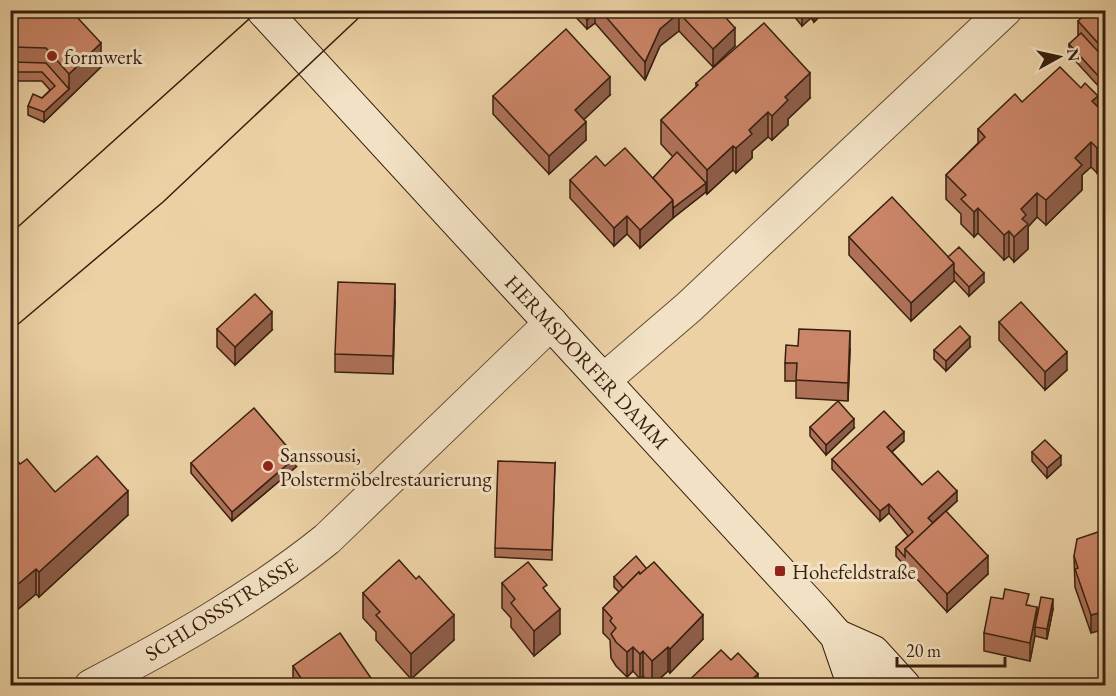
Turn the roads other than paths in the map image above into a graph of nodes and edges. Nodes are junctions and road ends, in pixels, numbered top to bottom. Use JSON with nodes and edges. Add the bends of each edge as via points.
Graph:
{"nodes":[{"id":1,"x":263,"y":10,"type":"edge"},
{"id":2,"x":1005,"y":10,"type":"edge"},
{"id":3,"x":551,"y":323,"type":"junction"},
{"id":4,"x":604,"y":380,"type":"junction"},
{"id":5,"x":837,"y":636,"type":"junction"},
{"id":6,"x":91,"y":686,"type":"edge"},
{"id":7,"x":860,"y":686,"type":"edge"},
{"id":8,"x":904,"y":686,"type":"edge"}],
"edges":[{"from":1,"to":3,"type":"street","name":"HERMSDORFER DAMM"},
{"from":2,"to":4,"type":"street","via":[[689,307]]},
{"from":3,"to":4,"type":"street","name":"HERMSDORFER DAMM"},
{"from":3,"to":6,"type":"street","name":"SCHLOSSSTRASSE","via":[[327,539],[293,567]]},
{"from":4,"to":5,"type":"street","name":"HERMSDORFER DAMM"},
{"from":5,"to":7,"type":"street","name":"HERMSDORFER DAMM","via":[[850,674]]},
{"from":5,"to":8,"type":"street","name":"HERMSDORFER DAMM","via":[[873,652]]}]}
